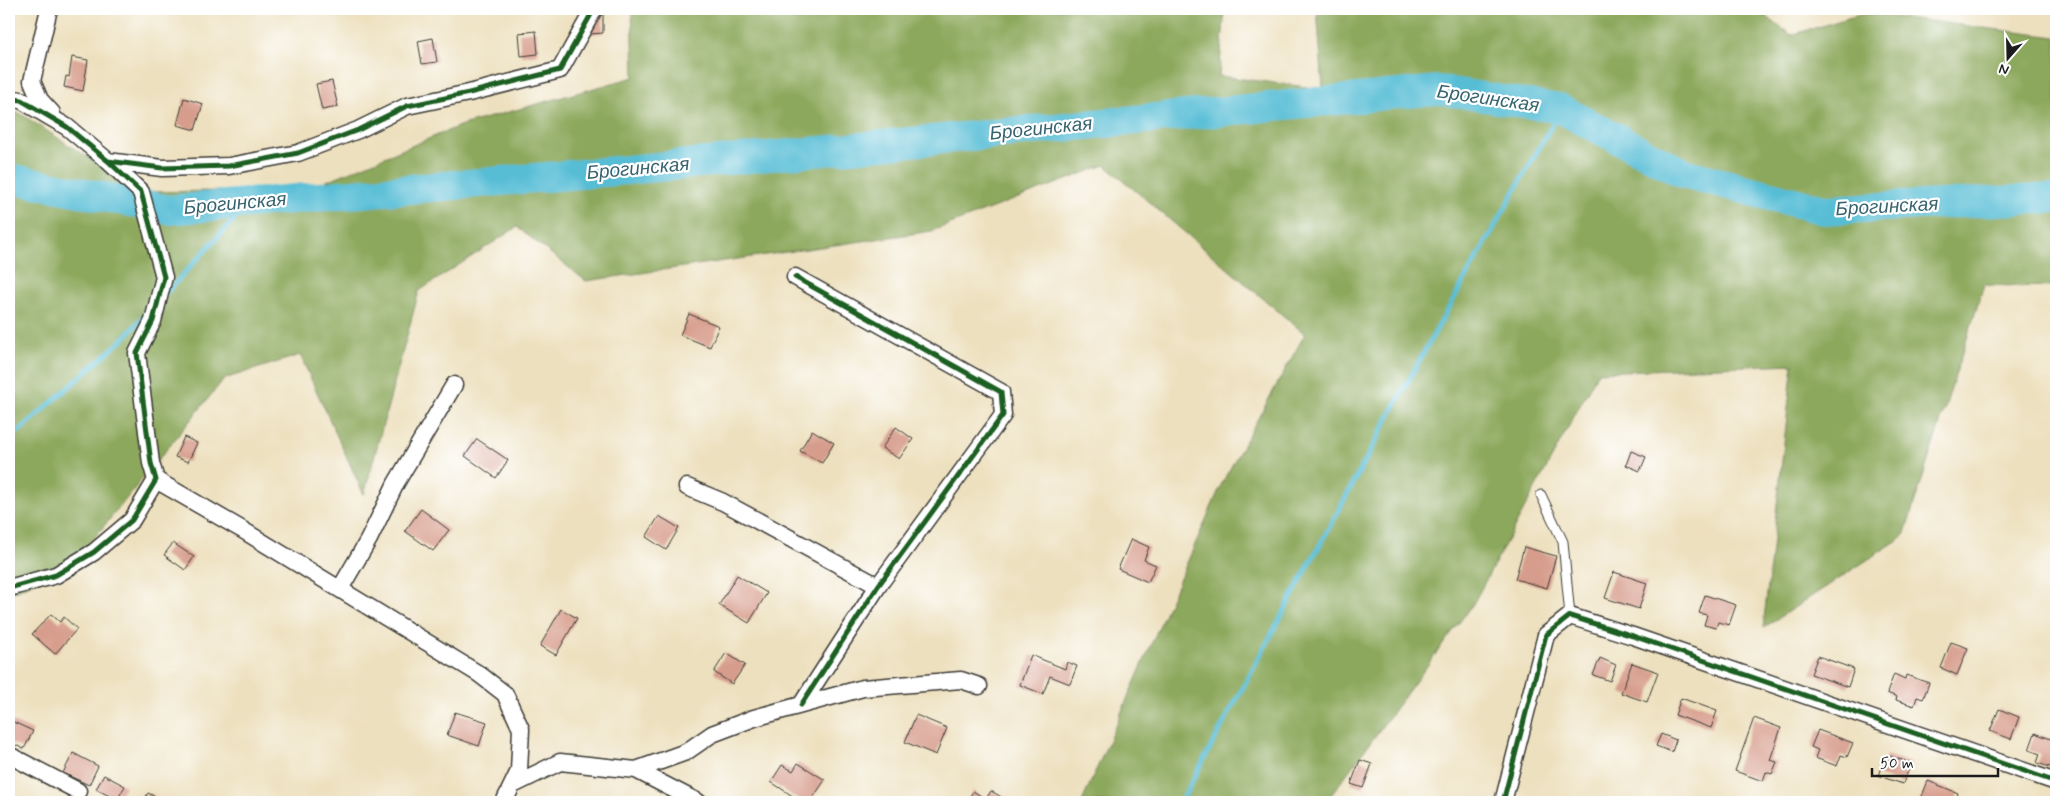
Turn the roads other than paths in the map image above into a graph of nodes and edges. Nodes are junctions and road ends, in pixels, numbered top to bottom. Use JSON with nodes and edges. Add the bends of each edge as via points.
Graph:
{"nodes":[{"id":1,"x":49,"y":9,"type":"edge"},
{"id":2,"x":594,"y":9,"type":"edge"},
{"id":3,"x":9,"y":98,"type":"edge"},
{"id":4,"x":67,"y":127,"type":"junction"},
{"id":5,"x":108,"y":161,"type":"junction"},
{"id":6,"x":795,"y":277,"type":"dead end"},
{"id":7,"x":454,"y":385,"type":"dead end"},
{"id":8,"x":156,"y":480,"type":"junction"},
{"id":9,"x":687,"y":487,"type":"dead end"},
{"id":10,"x":1541,"y":495,"type":"dead end"},
{"id":11,"x":878,"y":586,"type":"junction"},
{"id":12,"x":9,"y":588,"type":"edge"},
{"id":13,"x":340,"y":589,"type":"junction"},
{"id":14,"x":1570,"y":616,"type":"junction"},
{"id":15,"x":979,"y":686,"type":"dead end"},
{"id":16,"x":801,"y":705,"type":"junction"},
{"id":17,"x":9,"y":754,"type":"edge"},
{"id":18,"x":636,"y":770,"type":"junction"},
{"id":19,"x":2056,"y":782,"type":"edge"},
{"id":20,"x":513,"y":785,"type":"junction"},
{"id":21,"x":78,"y":791,"type":"dead end"},
{"id":22,"x":504,"y":802,"type":"edge"},
{"id":23,"x":698,"y":802,"type":"edge"},
{"id":24,"x":1503,"y":802,"type":"edge"}],
"edges":[{"from":1,"to":4,"type":"street","via":[[32,81],[40,100]]},
{"from":2,"to":5,"type":"street","via":[[560,70],[407,106],[358,130],[298,153],[229,166],[162,168]]},
{"from":3,"to":4,"type":"street","via":[[21,100]]},
{"from":4,"to":5,"type":"street"},
{"from":5,"to":8,"type":"street","via":[[142,192],[164,277],[153,321],[137,354]]},
{"from":6,"to":11,"type":"street","via":[[1001,392],[1003,415]]},
{"from":7,"to":13,"type":"street","via":[[396,483]]},
{"from":8,"to":12,"type":"street","via":[[132,520],[94,552],[56,575]]},
{"from":8,"to":13,"type":"street"},
{"from":9,"to":11,"type":"street","via":[[723,502]]},
{"from":10,"to":14,"type":"lane","via":[[1563,542]]},
{"from":11,"to":16,"type":"street"},
{"from":13,"to":20,"type":"street","via":[[479,674],[505,694],[521,729],[519,771]]},
{"from":14,"to":19,"type":"street"},
{"from":14,"to":24,"type":"street","via":[[1546,635]]},
{"from":15,"to":16,"type":"street","via":[[962,680],[864,688]]},
{"from":16,"to":18,"type":"street","via":[[712,734],[686,752]]},
{"from":17,"to":21,"type":"street"},
{"from":18,"to":20,"type":"street","via":[[560,762]]},
{"from":18,"to":23,"type":"street"},
{"from":20,"to":22,"type":"street"}]}
